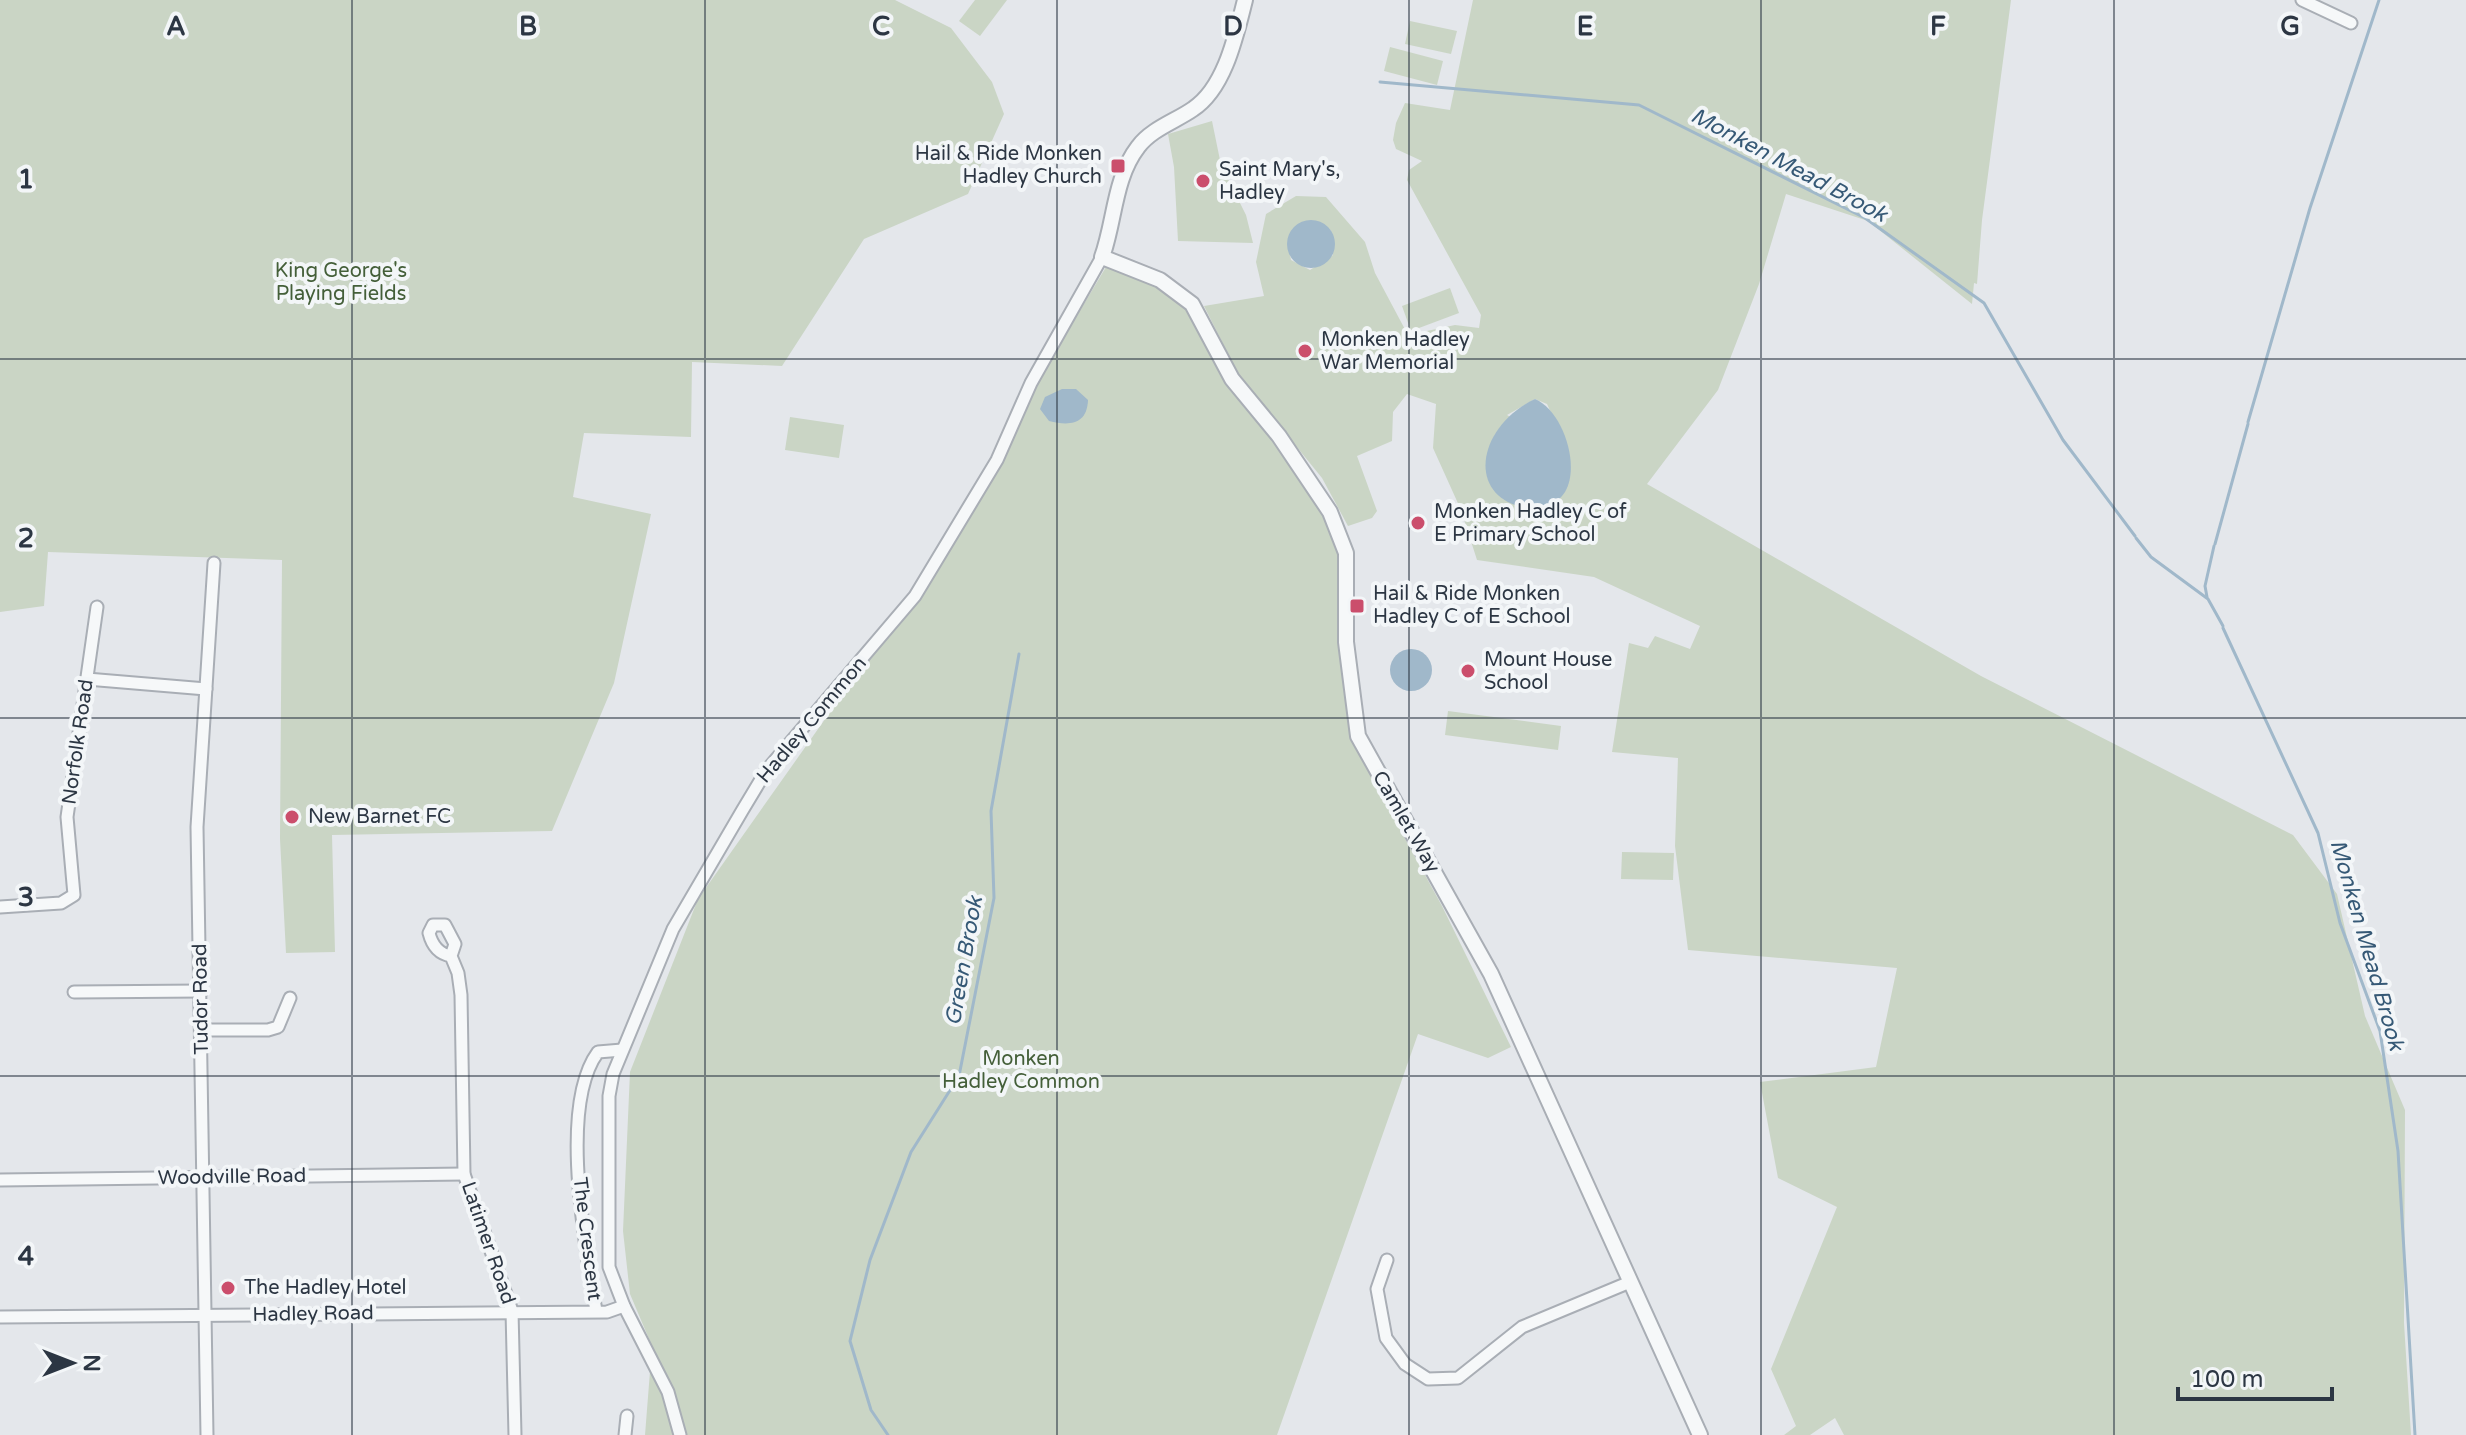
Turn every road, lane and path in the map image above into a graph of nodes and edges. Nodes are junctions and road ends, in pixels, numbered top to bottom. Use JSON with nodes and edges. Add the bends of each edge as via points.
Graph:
{"nodes":[{"id":1,"x":1245,"y":0,"type":"edge"},
{"id":2,"x":2302,"y":0,"type":"edge"},
{"id":3,"x":2351,"y":23,"type":"dead end"},
{"id":4,"x":1102,"y":257,"type":"junction"},
{"id":5,"x":214,"y":563,"type":"dead end"},
{"id":6,"x":97,"y":607,"type":"dead end"},
{"id":7,"x":87,"y":679,"type":"junction"},
{"id":8,"x":206,"y":689,"type":"junction"},
{"id":9,"x":0,"y":907,"type":"edge"},
{"id":10,"x":451,"y":956,"type":"dead end"},
{"id":11,"x":90,"y":975,"type":"dead end"},
{"id":12,"x":90,"y":991,"type":"junction"},
{"id":13,"x":202,"y":991,"type":"junction"},
{"id":14,"x":74,"y":992,"type":"dead end"},
{"id":15,"x":290,"y":998,"type":"dead end"},
{"id":16,"x":202,"y":1030,"type":"junction"},
{"id":17,"x":622,"y":1050,"type":"junction"},
{"id":18,"x":464,"y":1174,"type":"junction"},
{"id":19,"x":204,"y":1178,"type":"junction"},
{"id":20,"x":0,"y":1180,"type":"edge"},
{"id":21,"x":1387,"y":1260,"type":"dead end"},
{"id":22,"x":1630,"y":1282,"type":"junction"},
{"id":23,"x":624,"y":1306,"type":"junction"},
{"id":24,"x":512,"y":1311,"type":"junction"},
{"id":25,"x":596,"y":1311,"type":"junction"},
{"id":26,"x":205,"y":1315,"type":"junction"},
{"id":27,"x":0,"y":1317,"type":"edge"},
{"id":28,"x":627,"y":1416,"type":"dead end"},
{"id":29,"x":207,"y":1435,"type":"edge"},
{"id":30,"x":515,"y":1435,"type":"edge"},
{"id":31,"x":625,"y":1435,"type":"edge"},
{"id":32,"x":680,"y":1435,"type":"edge"},
{"id":33,"x":1700,"y":1435,"type":"edge"}],
"edges":[{"from":1,"to":4,"type":"street","via":[[1214,87],[1203,102],[1139,145],[1117,194]]},
{"from":2,"to":3,"type":"street"},
{"from":4,"to":17,"type":"street","name":"Hadley Common","via":[[1031,383],[997,460],[915,596],[766,771],[673,929]]},
{"from":4,"to":22,"type":"street","name":"Camlet Way","via":[[1160,280],[1192,304],[1232,379],[1279,436],[1330,512],[1346,553],[1346,642],[1358,736],[1491,974]]},
{"from":5,"to":8,"type":"street","name":"Tudor Road"},
{"from":6,"to":7,"type":"street","name":"Norfolk Road"},
{"from":7,"to":8,"type":"street"},
{"from":7,"to":9,"type":"street","name":"Norfolk Road","via":[[67,817],[74,895],[61,903]]},
{"from":8,"to":13,"type":"street","name":"Tudor Road","via":[[197,827]]},
{"from":10,"to":18,"type":"street","name":"Latimer Road","via":[[461,995]]},
{"from":11,"to":12,"type":"street"},
{"from":12,"to":13,"type":"street"},
{"from":12,"to":14,"type":"street"},
{"from":13,"to":16,"type":"street","name":"Tudor Road"},
{"from":15,"to":16,"type":"street","via":[[282,1031]]},
{"from":16,"to":19,"type":"street","name":"Tudor Road"},
{"from":17,"to":23,"type":"street","name":"Hadley Common","via":[[609,1096],[607,1234],[609,1267]]},
{"from":17,"to":25,"type":"street","name":"The Crescent","via":[[598,1052],[588,1065],[583,1087],[577,1182]]},
{"from":18,"to":19,"type":"street","name":"Woodville Road"},
{"from":18,"to":24,"type":"street","name":"Latimer Road"},
{"from":19,"to":20,"type":"street","name":"Woodville Road"},
{"from":19,"to":26,"type":"street","name":"Tudor Road"},
{"from":21,"to":22,"type":"street","via":[[1377,1289],[1386,1338],[1405,1364],[1428,1379],[1458,1378],[1522,1327]]},
{"from":22,"to":33,"type":"street","name":"Camlet Way"},
{"from":23,"to":25,"type":"street","name":"Hadley Road"},
{"from":23,"to":32,"type":"street","name":"Hadley Common","via":[[668,1392]]},
{"from":24,"to":25,"type":"street","name":"Hadley Road"},
{"from":24,"to":26,"type":"street","name":"Hadley Road"},
{"from":24,"to":30,"type":"street","name":"Latimer Road"},
{"from":26,"to":27,"type":"street","name":"Hadley Road"},
{"from":26,"to":29,"type":"street","name":"Tudor Road"},
{"from":28,"to":31,"type":"street"}]}
